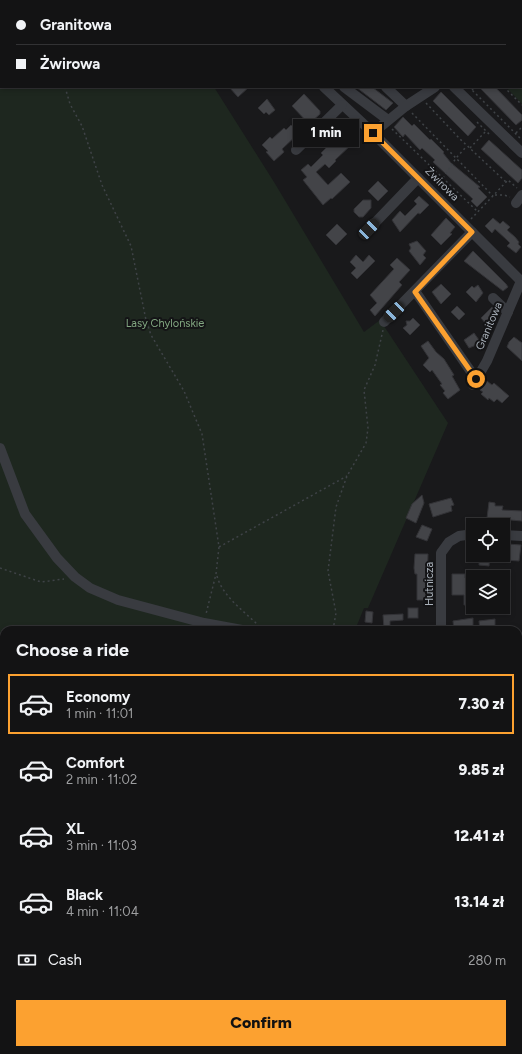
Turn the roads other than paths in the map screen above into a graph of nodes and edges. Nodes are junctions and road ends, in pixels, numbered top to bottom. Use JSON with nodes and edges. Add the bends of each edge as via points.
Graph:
{"nodes":[{"id":1,"x":325,"y":88,"type":"edge"},
{"id":2,"x":345,"y":88,"type":"edge"},
{"id":3,"x":387,"y":88,"type":"edge"},
{"id":4,"x":434,"y":88,"type":"edge"},
{"id":5,"x":455,"y":88,"type":"edge"},
{"id":6,"x":342,"y":105,"type":"junction"},
{"id":7,"x":406,"y":106,"type":"junction"},
{"id":8,"x":388,"y":122,"type":"junction"},
{"id":9,"x":373,"y":133,"type":"junction"},
{"id":10,"x":296,"y":150,"type":"dead end"},
{"id":11,"x":522,"y":153,"type":"edge"},
{"id":12,"x":418,"y":178,"type":"junction"},
{"id":13,"x":469,"y":228,"type":"junction"},
{"id":14,"x":369,"y":229,"type":"dead end"},
{"id":15,"x":522,"y":282,"type":"edge"},
{"id":16,"x":415,"y":292,"type":"junction"},
{"id":17,"x":493,"y":298,"type":"dead end"},
{"id":18,"x":508,"y":312,"type":"junction"},
{"id":19,"x":384,"y":322,"type":"road end"},
{"id":20,"x":0,"y":448,"type":"edge"},
{"id":21,"x":466,"y":535,"type":"edge"},
{"id":22,"x":510,"y":535,"type":"edge"},
{"id":23,"x":522,"y":536,"type":"edge"},
{"id":24,"x":220,"y":626,"type":"edge"},
{"id":25,"x":441,"y":626,"type":"edge"}],
"edges":[{"from":1,"to":6,"type":"street","name":"Żwirowa"},
{"from":2,"to":8,"type":"street"},
{"from":3,"to":7,"type":"street"},
{"from":4,"to":7,"type":"street"},
{"from":5,"to":11,"type":"street"},
{"from":6,"to":9,"type":"street","name":"Żwirowa"},
{"from":6,"to":10,"type":"street"},
{"from":7,"to":8,"type":"street"},
{"from":8,"to":9,"type":"street"},
{"from":9,"to":12,"type":"street","name":"Żwirowa"},
{"from":12,"to":13,"type":"street","name":"Żwirowa"},
{"from":12,"to":14,"type":"street"},
{"from":13,"to":15,"type":"street","name":"Żwirowa"},
{"from":13,"to":16,"type":"street"},
{"from":15,"to":18,"type":"street","name":"Granitowa"},
{"from":16,"to":18,"type":"street","name":"Granitowa","via":[[474,382],[487,361]]},
{"from":16,"to":19,"type":"street"},
{"from":17,"to":18,"type":"street"},
{"from":20,"to":24,"type":"street","via":[[25,514],[75,578],[90,588],[118,600]]},
{"from":21,"to":25,"type":"street","name":"Hutnicza","via":[[449,542],[441,553]]},
{"from":22,"to":23,"type":"street"}]}
